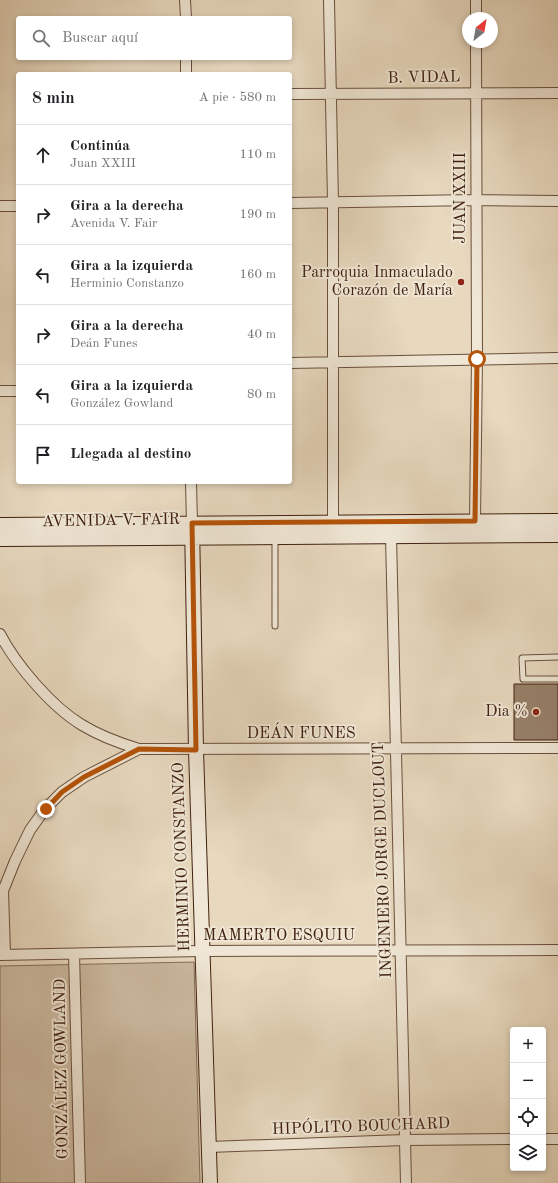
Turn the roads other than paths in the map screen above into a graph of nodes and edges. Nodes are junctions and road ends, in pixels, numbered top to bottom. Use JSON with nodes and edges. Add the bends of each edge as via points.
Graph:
{"nodes":[{"id":1,"x":185,"y":0,"type":"edge"},
{"id":2,"x":329,"y":0,"type":"edge"},
{"id":3,"x":476,"y":0,"type":"edge"},
{"id":4,"x":476,"y":12,"type":"edge"},
{"id":5,"x":186,"y":16,"type":"edge"},
{"id":6,"x":476,"y":48,"type":"edge"},
{"id":7,"x":186,"y":60,"type":"edge"},
{"id":8,"x":186,"y":72,"type":"edge"},
{"id":9,"x":476,"y":92,"type":"junction"},
{"id":10,"x":558,"y":93,"type":"edge"},
{"id":11,"x":292,"y":94,"type":"edge"},
{"id":12,"x":331,"y":94,"type":"junction"},
{"id":13,"x":476,"y":200,"type":"junction"},
{"id":14,"x":558,"y":201,"type":"edge"},
{"id":15,"x":333,"y":202,"type":"junction"},
{"id":16,"x":292,"y":203,"type":"edge"},
{"id":17,"x":0,"y":206,"type":"edge"},
{"id":18,"x":16,"y":206,"type":"edge"},
{"id":19,"x":558,"y":358,"type":"edge"},
{"id":20,"x":477,"y":359,"type":"junction"},
{"id":21,"x":292,"y":363,"type":"edge"},
{"id":22,"x":332,"y":363,"type":"junction"},
{"id":23,"x":0,"y":391,"type":"edge"},
{"id":24,"x":16,"y":391,"type":"edge"},
{"id":25,"x":191,"y":484,"type":"edge"},
{"id":26,"x":475,"y":521,"type":"junction"},
{"id":27,"x":558,"y":521,"type":"edge"},
{"id":28,"x":192,"y":523,"type":"junction"},
{"id":29,"x":333,"y":523,"type":"junction"},
{"id":30,"x":0,"y":525,"type":"edge"},
{"id":31,"x":391,"y":536,"type":"junction"},
{"id":32,"x":558,"y":536,"type":"edge"},
{"id":33,"x":192,"y":537,"type":"junction"},
{"id":34,"x":275,"y":537,"type":"junction"},
{"id":35,"x":0,"y":539,"type":"edge"},
{"id":36,"x":275,"y":626,"type":"dead end"},
{"id":37,"x":0,"y":634,"type":"edge"},
{"id":38,"x":558,"y":657,"type":"edge"},
{"id":39,"x":558,"y":679,"type":"edge"},
{"id":40,"x":558,"y":748,"type":"edge"},
{"id":41,"x":139,"y":749,"type":"junction"},
{"id":42,"x":395,"y":749,"type":"junction"},
{"id":43,"x":196,"y":750,"type":"junction"},
{"id":44,"x":2,"y":888,"type":"edge"},
{"id":45,"x":558,"y":950,"type":"edge"},
{"id":46,"x":201,"y":951,"type":"junction"},
{"id":47,"x":401,"y":951,"type":"junction"},
{"id":48,"x":74,"y":954,"type":"junction"},
{"id":49,"x":2,"y":955,"type":"edge"},
{"id":50,"x":510,"y":1139,"type":"edge"},
{"id":51,"x":546,"y":1139,"type":"edge"},
{"id":52,"x":558,"y":1139,"type":"edge"},
{"id":53,"x":404,"y":1140,"type":"junction"},
{"id":54,"x":209,"y":1147,"type":"junction"},
{"id":55,"x":80,"y":1183,"type":"edge"},
{"id":56,"x":210,"y":1183,"type":"edge"},
{"id":57,"x":406,"y":1183,"type":"edge"}],
"edges":[{"from":1,"to":5,"type":"street"},
{"from":2,"to":12,"type":"street"},
{"from":3,"to":4,"type":"street"},
{"from":6,"to":9,"type":"street","name":"JUAN XXIII"},
{"from":7,"to":8,"type":"street"},
{"from":9,"to":10,"type":"street","name":"B. VIDAL"},
{"from":9,"to":12,"type":"street","name":"B. VIDAL"},
{"from":9,"to":13,"type":"street","name":"JUAN XXIII"},
{"from":11,"to":12,"type":"street","name":"B. VIDAL"},
{"from":12,"to":15,"type":"street"},
{"from":13,"to":14,"type":"street"},
{"from":13,"to":15,"type":"street"},
{"from":13,"to":20,"type":"street","name":"JUAN XXIII"},
{"from":15,"to":16,"type":"street"},
{"from":15,"to":22,"type":"street"},
{"from":17,"to":18,"type":"street"},
{"from":19,"to":20,"type":"street"},
{"from":20,"to":22,"type":"street"},
{"from":20,"to":26,"type":"street","name":"JUAN XXIII"},
{"from":21,"to":22,"type":"street"},
{"from":22,"to":29,"type":"street"},
{"from":23,"to":24,"type":"street"},
{"from":25,"to":28,"type":"street","name":"HERMINIO CONSTANZO"},
{"from":26,"to":27,"type":"main road","name":"AVENIDA V. FAIR"},
{"from":26,"to":29,"type":"main road","name":"AVENIDA V. FAIR"},
{"from":28,"to":29,"type":"main road","name":"AVENIDA V. FAIR"},
{"from":28,"to":30,"type":"main road","name":"AVENIDA V. FAIR"},
{"from":28,"to":33,"type":"main road","name":"HERMINIO CONSTANZO"},
{"from":31,"to":32,"type":"main road","name":"AVENIDA V. FAIR"},
{"from":31,"to":34,"type":"main road","name":"AVENIDA V. FAIR"},
{"from":31,"to":42,"type":"street","name":"INGENIERO JORGE DUCLOUT"},
{"from":33,"to":34,"type":"main road","name":"AVENIDA V. FAIR"},
{"from":33,"to":35,"type":"main road","name":"AVENIDA V. FAIR"},
{"from":33,"to":43,"type":"main road","name":"HERMINIO CONSTANZO"},
{"from":34,"to":36,"type":"lane"},
{"from":37,"to":41,"type":"street","via":[[27,675],[54,703],[81,725],[109,739]]},
{"from":38,"to":39,"type":"lane","via":[[522,658],[523,679]]},
{"from":40,"to":42,"type":"street","name":"DEÁN FUNES"},
{"from":41,"to":43,"type":"street","name":"DEÁN FUNES"},
{"from":41,"to":44,"type":"street","via":[[84,777],[62,792],[30,830]]},
{"from":42,"to":43,"type":"street","name":"DEÁN FUNES"},
{"from":42,"to":47,"type":"street","name":"INGENIERO JORGE DUCLOUT"},
{"from":43,"to":46,"type":"main road","name":"HERMINIO CONSTANZO"},
{"from":44,"to":49,"type":"street"},
{"from":45,"to":47,"type":"street","name":"MAMERTO ESQUIU"},
{"from":46,"to":47,"type":"street","name":"MAMERTO ESQUIU"},
{"from":46,"to":48,"type":"street","name":"MAMERTO ESQUIU"},
{"from":46,"to":54,"type":"main road","name":"HERMINIO CONSTANZO"},
{"from":47,"to":53,"type":"street","name":"INGENIERO JORGE DUCLOUT"},
{"from":48,"to":49,"type":"street","name":"MAMERTO ESQUIU"},
{"from":48,"to":55,"type":"street","name":"GONZÁLEZ GOWLAND"},
{"from":50,"to":53,"type":"street","name":"HIPÓLITO BOUCHARD"},
{"from":51,"to":52,"type":"street"},
{"from":53,"to":54,"type":"street","name":"HIPÓLITO BOUCHARD"},
{"from":53,"to":57,"type":"street","name":"INGENIERO JORGE DUCLOUT"},
{"from":54,"to":56,"type":"main road","name":"HERMINIO CONSTANZO"}]}
